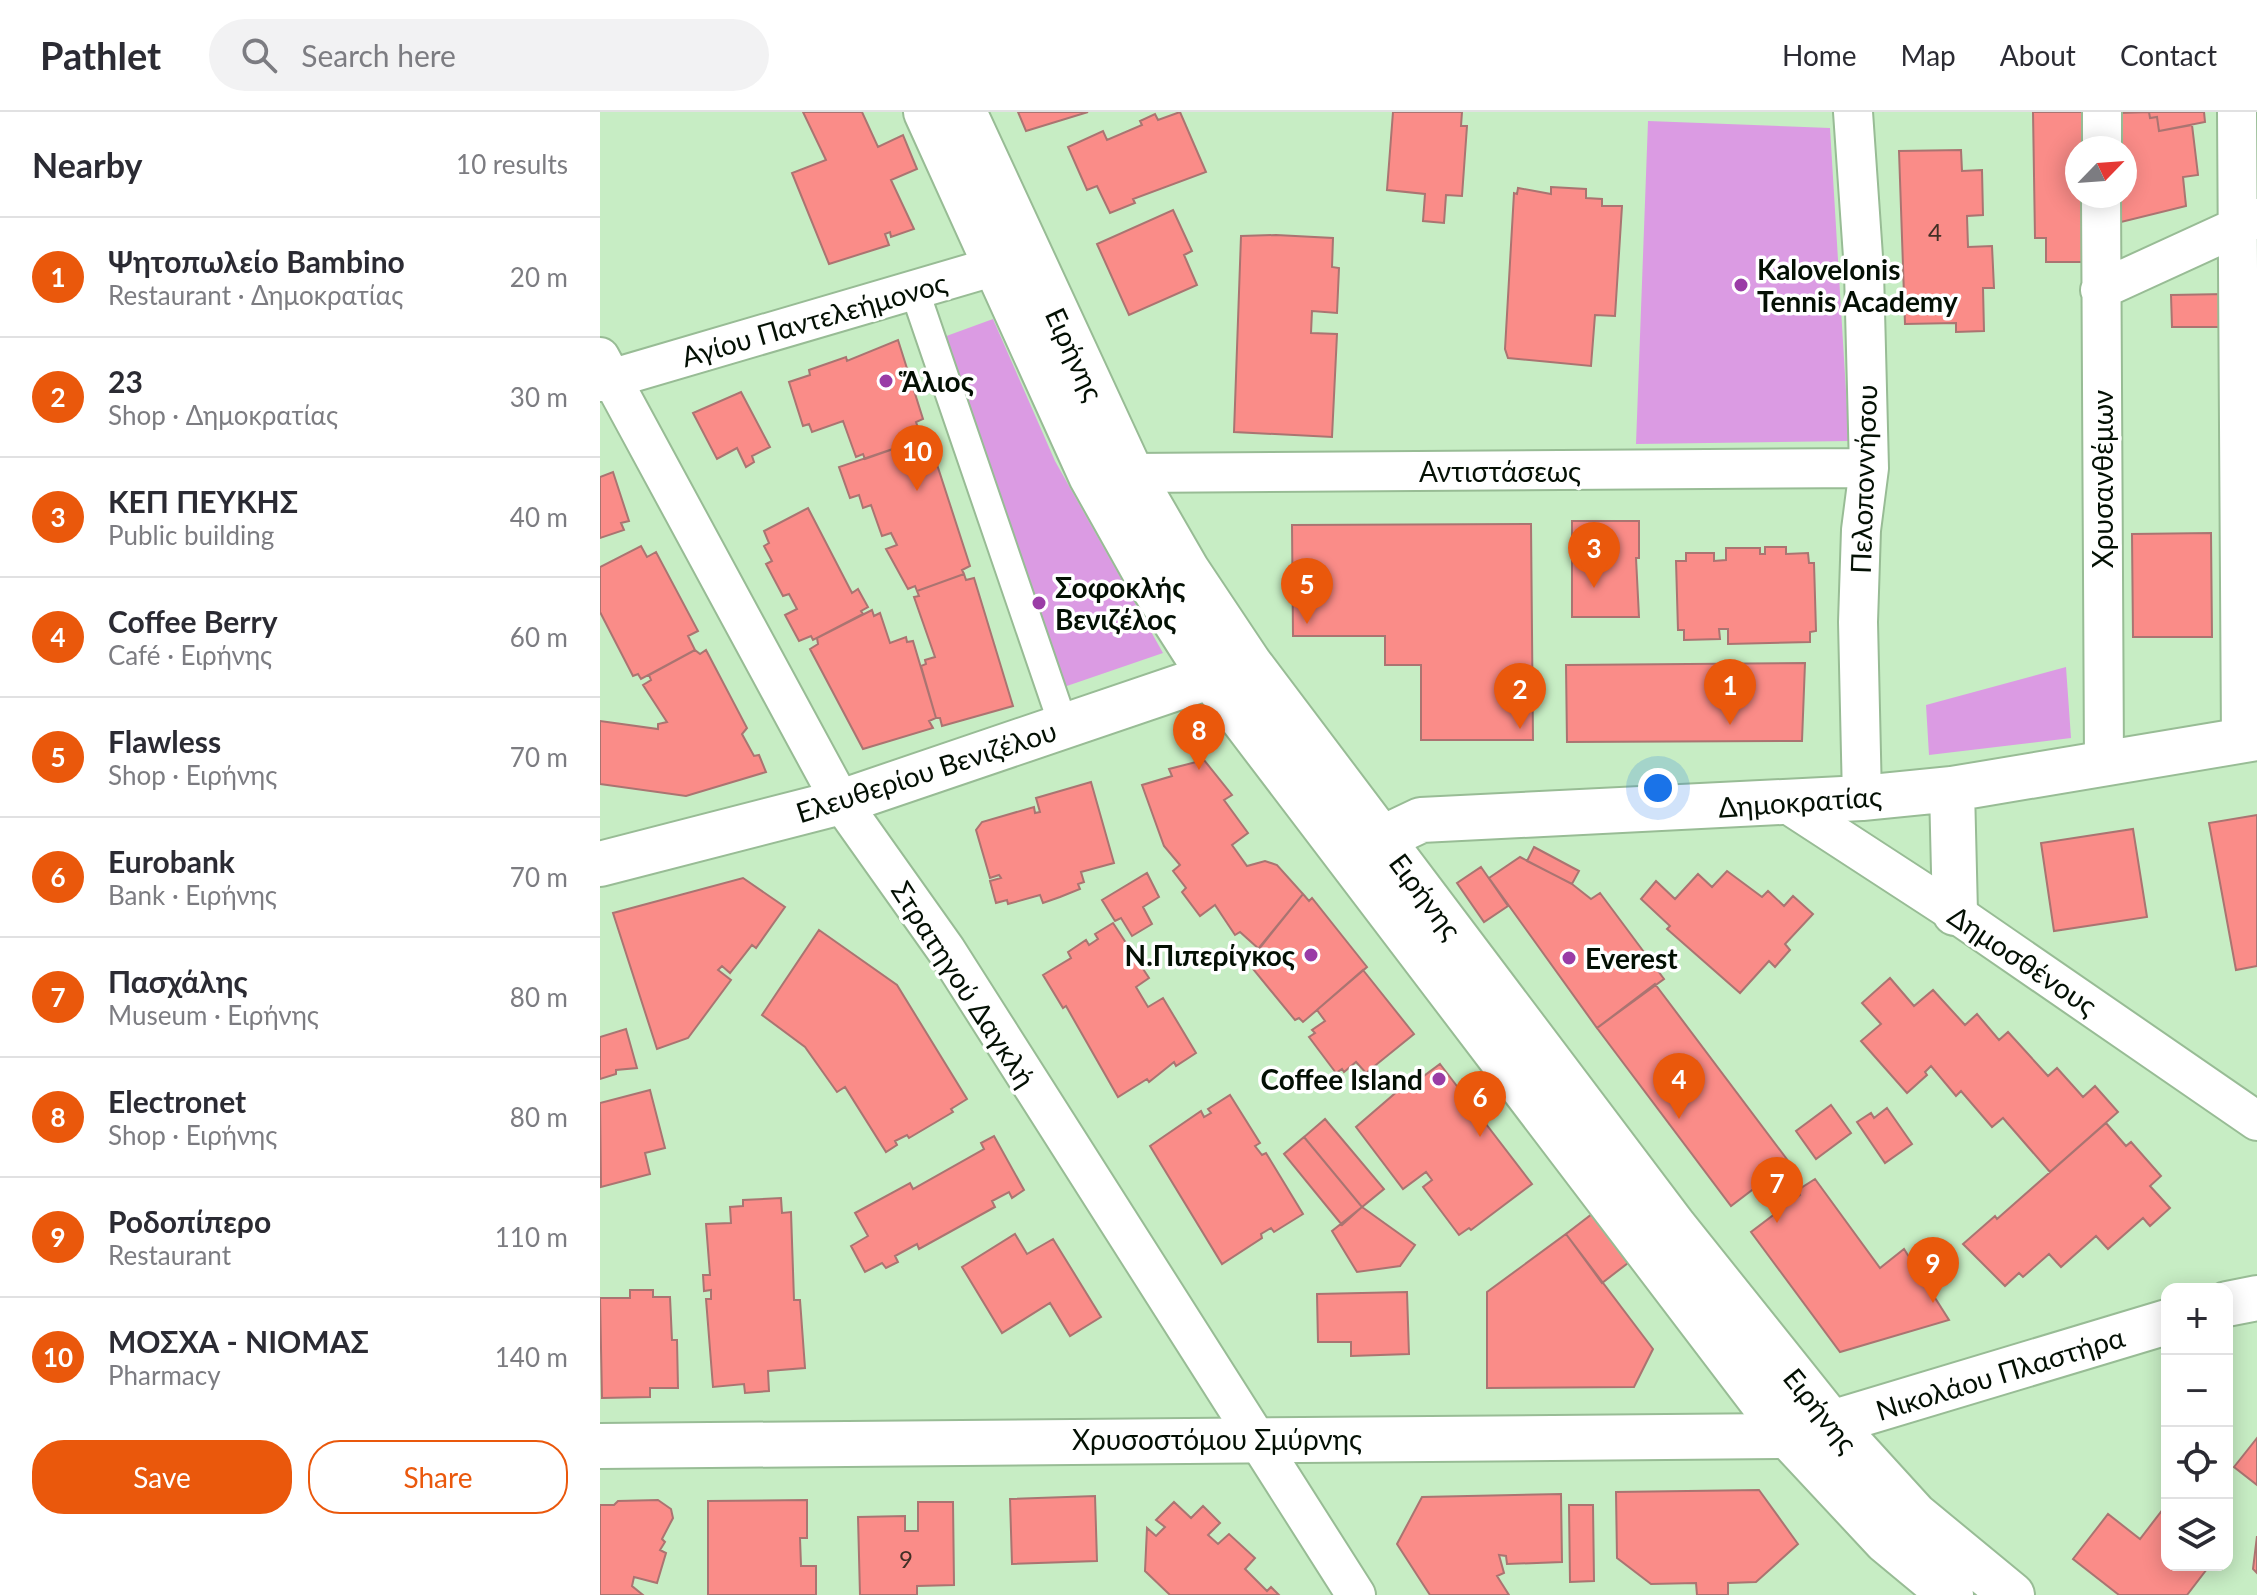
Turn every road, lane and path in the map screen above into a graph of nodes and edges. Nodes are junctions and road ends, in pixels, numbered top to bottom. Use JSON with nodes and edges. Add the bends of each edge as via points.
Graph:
{"nodes":[{"id":1,"x":926,"y":112,"type":"edge"},
{"id":2,"x":964,"y":112,"type":"edge"},
{"id":3,"x":1853,"y":112,"type":"edge"},
{"id":4,"x":2102,"y":112,"type":"edge"},
{"id":5,"x":2237,"y":112,"type":"edge"},
{"id":6,"x":2102,"y":136,"type":"edge"},
{"id":7,"x":2101,"y":208,"type":"edge"},
{"id":8,"x":2248,"y":222,"type":"edge"},
{"id":9,"x":1013,"y":261,"type":"junction"},
{"id":10,"x":914,"y":289,"type":"junction"},
{"id":11,"x":2100,"y":290,"type":"junction"},
{"id":12,"x":604,"y":373,"type":"edge"},
{"id":13,"x":1869,"y":468,"type":"junction"},
{"id":14,"x":1131,"y":473,"type":"junction"},
{"id":15,"x":1229,"y":669,"type":"junction"},
{"id":16,"x":1064,"y":727,"type":"junction"},
{"id":17,"x":2249,"y":739,"type":"edge"},
{"id":18,"x":2104,"y":763,"type":"junction"},
{"id":19,"x":1952,"y":789,"type":"junction"},
{"id":20,"x":1862,"y":798,"type":"junction"},
{"id":21,"x":841,"y":802,"type":"junction"},
{"id":22,"x":1786,"y":803,"type":"junction"},
{"id":23,"x":1367,"y":850,"type":"junction"},
{"id":24,"x":600,"y":864,"type":"edge"},
{"id":25,"x":1955,"y":913,"type":"junction"},
{"id":26,"x":2257,"y":1121,"type":"edge"},
{"id":27,"x":2257,"y":1298,"type":"edge"},
{"id":28,"x":2233,"y":1303,"type":"edge"},
{"id":29,"x":2161,"y":1324,"type":"edge"},
{"id":30,"x":1833,"y":1425,"type":"junction"},
{"id":31,"x":1788,"y":1436,"type":"junction"},
{"id":32,"x":1256,"y":1438,"type":"junction"},
{"id":33,"x":600,"y":1446,"type":"edge"},
{"id":34,"x":1356,"y":1595,"type":"edge"},
{"id":35,"x":1951,"y":1595,"type":"edge"},
{"id":36,"x":2012,"y":1595,"type":"edge"}],
"edges":[{"from":1,"to":9,"type":"main road","name":"Ειρήνης"},
{"from":2,"to":9,"type":"main road","name":"Ειρήνης"},
{"from":3,"to":13,"type":"street","name":"Πελοποννήσου"},
{"from":4,"to":6,"type":"street"},
{"from":5,"to":8,"type":"street"},
{"from":7,"to":11,"type":"street","name":"Χρυσανθέμων"},
{"from":8,"to":11,"type":"street"},
{"from":8,"to":17,"type":"street"},
{"from":9,"to":10,"type":"street","name":"Αγίου Παντελεήμονος"},
{"from":9,"to":14,"type":"main road","name":"Ειρήνης"},
{"from":9,"to":15,"type":"main road","name":"Ειρήνης","via":[[1091,476],[1152,585]]},
{"from":10,"to":12,"type":"street","name":"Αγίου Παντελεήμονος"},
{"from":10,"to":16,"type":"street"},
{"from":11,"to":18,"type":"street","name":"Χρυσανθέμων"},
{"from":12,"to":21,"type":"street","name":"Στρατηγού Δαγκλή"},
{"from":13,"to":14,"type":"street","name":"Αντιστάσεως"},
{"from":13,"to":20,"type":"street","name":"Πελοποννήσου","via":[[1858,622]]},
{"from":14,"to":15,"type":"main road","name":"Ειρήνης","via":[[1187,570]]},
{"from":15,"to":16,"type":"main road","name":"Ελευθερίου Βενιζέλου"},
{"from":15,"to":23,"type":"main road","name":"Ειρήνης"},
{"from":16,"to":21,"type":"main road","name":"Ελευθερίου Βενιζέλου"},
{"from":17,"to":18,"type":"main road","name":"Δημοκρατίας"},
{"from":18,"to":19,"type":"main road","name":"Δημοκρατίας"},
{"from":19,"to":20,"type":"main road","name":"Δημοκρατίας"},
{"from":19,"to":25,"type":"main road"},
{"from":20,"to":22,"type":"main road","name":"Δημοκρατίας"},
{"from":21,"to":24,"type":"main road","name":"Ελευθερίου Βενιζέλου"},
{"from":21,"to":32,"type":"street","name":"Στρατηγού Δαγκλή","via":[[946,950]]},
{"from":22,"to":23,"type":"main road","name":"Δημοκρατίας","via":[[1421,820]]},
{"from":22,"to":25,"type":"street","name":"Δημοσθένους"},
{"from":23,"to":30,"type":"main road","name":"Ειρήνης"},
{"from":23,"to":31,"type":"main road","name":"Ειρήνης"},
{"from":25,"to":26,"type":"street","name":"Δημοσθένους"},
{"from":27,"to":28,"type":"main road"},
{"from":29,"to":30,"type":"main road","name":"Νικολάου Πλαστήρα"},
{"from":30,"to":31,"type":"main road","name":"Χρυσοστόμου Σμύρνης"},
{"from":30,"to":36,"type":"main road","name":"Ειρήνης","via":[[1915,1515]]},
{"from":31,"to":32,"type":"main road","name":"Χρυσοστόμου Σμύρνης"},
{"from":31,"to":35,"type":"main road","name":"Ειρήνης","via":[[1886,1541]]},
{"from":32,"to":33,"type":"main road","name":"Χρυσοστόμου Σμύρνης"},
{"from":32,"to":34,"type":"street","name":"Στρατηγού Δαγκλή"}]}
